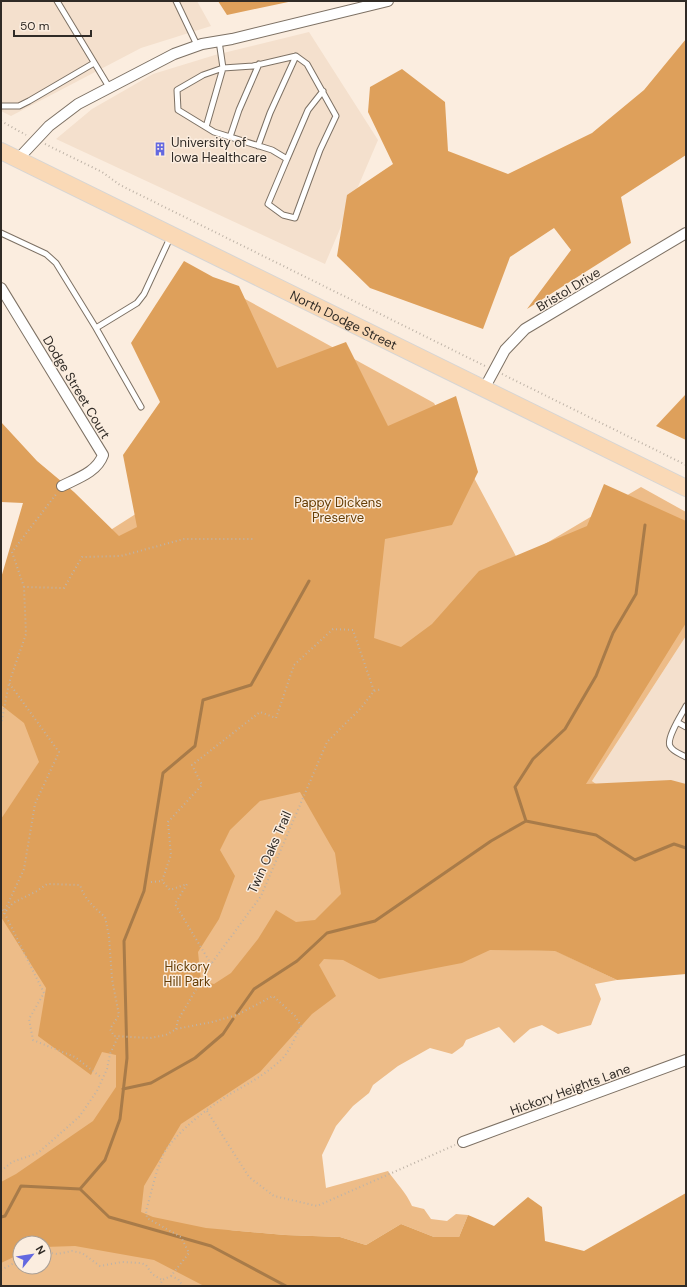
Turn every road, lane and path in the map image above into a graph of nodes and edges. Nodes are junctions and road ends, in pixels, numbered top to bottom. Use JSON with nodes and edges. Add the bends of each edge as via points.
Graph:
{"nodes":[{"id":1,"x":57,"y":1,"type":"edge"},
{"id":2,"x":176,"y":1,"type":"edge"},
{"id":3,"x":388,"y":1,"type":"edge"},
{"id":4,"x":219,"y":41,"type":"junction"},
{"id":5,"x":197,"y":45,"type":"junction"},
{"id":6,"x":296,"y":56,"type":"junction"},
{"id":7,"x":94,"y":63,"type":"junction"},
{"id":8,"x":259,"y":64,"type":"junction"},
{"id":9,"x":223,"y":68,"type":"junction"},
{"id":10,"x":109,"y":87,"type":"junction"},
{"id":11,"x":323,"y":91,"type":"junction"},
{"id":12,"x":1,"y":106,"type":"edge"},
{"id":13,"x":1,"y":121,"type":"edge"},
{"id":14,"x":206,"y":127,"type":"junction"},
{"id":15,"x":230,"y":137,"type":"junction"},
{"id":16,"x":36,"y":140,"type":"junction"},
{"id":17,"x":258,"y":146,"type":"junction"},
{"id":18,"x":7,"y":156,"type":"edge"},
{"id":19,"x":287,"y":159,"type":"junction"},
{"id":20,"x":686,"y":232,"type":"edge"},
{"id":21,"x":1,"y":233,"type":"edge"},
{"id":22,"x":172,"y":235,"type":"junction"},
{"id":23,"x":1,"y":288,"type":"edge"},
{"id":24,"x":96,"y":328,"type":"junction"},
{"id":25,"x":494,"y":370,"type":"junction"},
{"id":26,"x":484,"y":389,"type":"junction"},
{"id":27,"x":141,"y":407,"type":"dead end"},
{"id":28,"x":686,"y":465,"type":"edge"},
{"id":29,"x":62,"y":486,"type":"joint"},
{"id":30,"x":686,"y":488,"type":"edge"},
{"id":31,"x":255,"y":539,"type":"dead end"},
{"id":32,"x":24,"y":587,"type":"junction"},
{"id":33,"x":9,"y":683,"type":"junction"},
{"id":34,"x":382,"y":689,"type":"dead end"},
{"id":35,"x":374,"y":691,"type":"junction"},
{"id":36,"x":686,"y":706,"type":"edge"},
{"id":37,"x":678,"y":722,"type":"junction"},
{"id":38,"x":1,"y":724,"type":"edge"},
{"id":39,"x":686,"y":727,"type":"edge"},
{"id":40,"x":686,"y":757,"type":"edge"},
{"id":41,"x":162,"y":881,"type":"junction"},
{"id":42,"x":151,"y":882,"type":"dead end"},
{"id":43,"x":1,"y":906,"type":"edge"},
{"id":44,"x":4,"y":913,"type":"junction"},
{"id":45,"x":1,"y":917,"type":"edge"},
{"id":46,"x":211,"y":964,"type":"junction"},
{"id":47,"x":176,"y":1029,"type":"junction"},
{"id":48,"x":118,"y":1038,"type":"junction"},
{"id":49,"x":686,"y":1060,"type":"edge"},
{"id":50,"x":102,"y":1078,"type":"junction"},
{"id":51,"x":207,"y":1111,"type":"junction"},
{"id":52,"x":463,"y":1142,"type":"joint"},
{"id":53,"x":1,"y":1171,"type":"edge"},
{"id":54,"x":52,"y":1253,"type":"edge"},
{"id":55,"x":12,"y":1264,"type":"edge"},
{"id":56,"x":1,"y":1270,"type":"edge"},
{"id":57,"x":171,"y":1276,"type":"junction"},
{"id":58,"x":162,"y":1280,"type":"junction"},
{"id":59,"x":160,"y":1286,"type":"edge"},
{"id":60,"x":183,"y":1286,"type":"edge"}],
"edges":[{"from":1,"to":7,"type":"lane"},
{"from":2,"to":5,"type":"lane"},
{"from":3,"to":4,"type":"street"},
{"from":4,"to":5,"type":"street"},
{"from":4,"to":9,"type":"lane"},
{"from":5,"to":10,"type":"street"},
{"from":6,"to":8,"type":"lane"},
{"from":6,"to":11,"type":"lane","via":[[308,64]]},
{"from":6,"to":17,"type":"lane"},
{"from":7,"to":10,"type":"lane"},
{"from":7,"to":12,"type":"lane","via":[[29,101],[18,106]]},
{"from":8,"to":9,"type":"lane"},
{"from":8,"to":15,"type":"lane"},
{"from":9,"to":14,"type":"lane"},
{"from":9,"to":14,"type":"lane","via":[[203,75],[177,90],[178,110]]},
{"from":10,"to":16,"type":"street","via":[[78,104]]},
{"from":11,"to":19,"type":"lane","via":[[308,110]]},
{"from":11,"to":19,"type":"lane","via":[[336,116],[320,150],[295,218],[283,215],[268,204]]},
{"from":13,"to":16,"type":"path"},
{"from":14,"to":15,"type":"lane"},
{"from":15,"to":17,"type":"lane"},
{"from":16,"to":18,"type":"street"},
{"from":16,"to":25,"type":"path","via":[[102,172],[120,185]]},
{"from":17,"to":19,"type":"lane","via":[[272,150]]},
{"from":18,"to":22,"type":"main road","name":"North Dodge Street"},
{"from":20,"to":25,"type":"street","name":"Bristol Drive","via":[[525,329],[505,350]]},
{"from":21,"to":24,"type":"lane","via":[[46,254],[56,263]]},
{"from":22,"to":24,"type":"lane","via":[[137,304]]},
{"from":22,"to":26,"type":"main road","name":"North Dodge Street"},
{"from":23,"to":29,"type":"street","name":"Dodge Street Court","via":[[103,455],[94,469]]},
{"from":24,"to":27,"type":"lane"},
{"from":25,"to":26,"type":"street","name":"Bristol Drive"},
{"from":25,"to":28,"type":"path"},
{"from":26,"to":30,"type":"main road","name":"North Dodge Street"},
{"from":29,"to":32,"type":"path","via":[[12,552]]},
{"from":31,"to":32,"type":"path","via":[[184,539],[121,556],[82,557],[64,588]]},
{"from":32,"to":33,"type":"path","via":[[26,634]]},
{"from":33,"to":38,"type":"path"},
{"from":33,"to":44,"type":"path","via":[[59,752],[35,804],[24,869]]},
{"from":34,"to":35,"type":"path"},
{"from":35,"to":41,"type":"path","via":[[353,630],[333,629],[294,665],[276,718],[260,712],[192,765],[202,785],[168,822],[171,855]]},
{"from":35,"to":46,"type":"path","name":"Twin Oaks Trail","via":[[327,742],[261,896]]},
{"from":36,"to":37,"type":"lane"},
{"from":37,"to":39,"type":"lane"},
{"from":37,"to":40,"type":"lane","via":[[669,739],[670,746],[675,752]]},
{"from":41,"to":42,"type":"path"},
{"from":41,"to":46,"type":"path","via":[[170,890],[187,884],[175,904]]},
{"from":43,"to":44,"type":"path"},
{"from":44,"to":45,"type":"path"},
{"from":44,"to":48,"type":"path","via":[[13,903],[47,884],[80,885],[92,906],[105,916],[119,1015],[110,1029]]},
{"from":44,"to":50,"type":"path","via":[[44,994],[29,1019],[33,1040],[75,1057]]},
{"from":46,"to":47,"type":"path","name":"Twin Oaks Trail","via":[[178,1020]]},
{"from":47,"to":48,"type":"path","via":[[166,1035],[150,1038]]},
{"from":47,"to":51,"type":"path","via":[[237,1015],[273,996],[295,1016],[301,1026],[281,1060],[256,1080],[230,1094]]},
{"from":48,"to":50,"type":"path"},
{"from":49,"to":52,"type":"street","name":"Hickory Heights Lane"},
{"from":50,"to":53,"type":"path","via":[[89,1104],[70,1125],[38,1153],[12,1162]]},
{"from":51,"to":52,"type":"path","via":[[249,1177],[274,1196],[317,1206]]},
{"from":51,"to":57,"type":"path","via":[[191,1123],[163,1154],[146,1211],[147,1218],[181,1237],[189,1253]]},
{"from":54,"to":58,"type":"path","via":[[72,1251],[82,1253],[100,1266],[122,1262],[141,1263]]},
{"from":55,"to":56,"type":"path"},
{"from":57,"to":58,"type":"path"},
{"from":57,"to":60,"type":"path","via":[[178,1279]]},
{"from":58,"to":59,"type":"path"}]}
